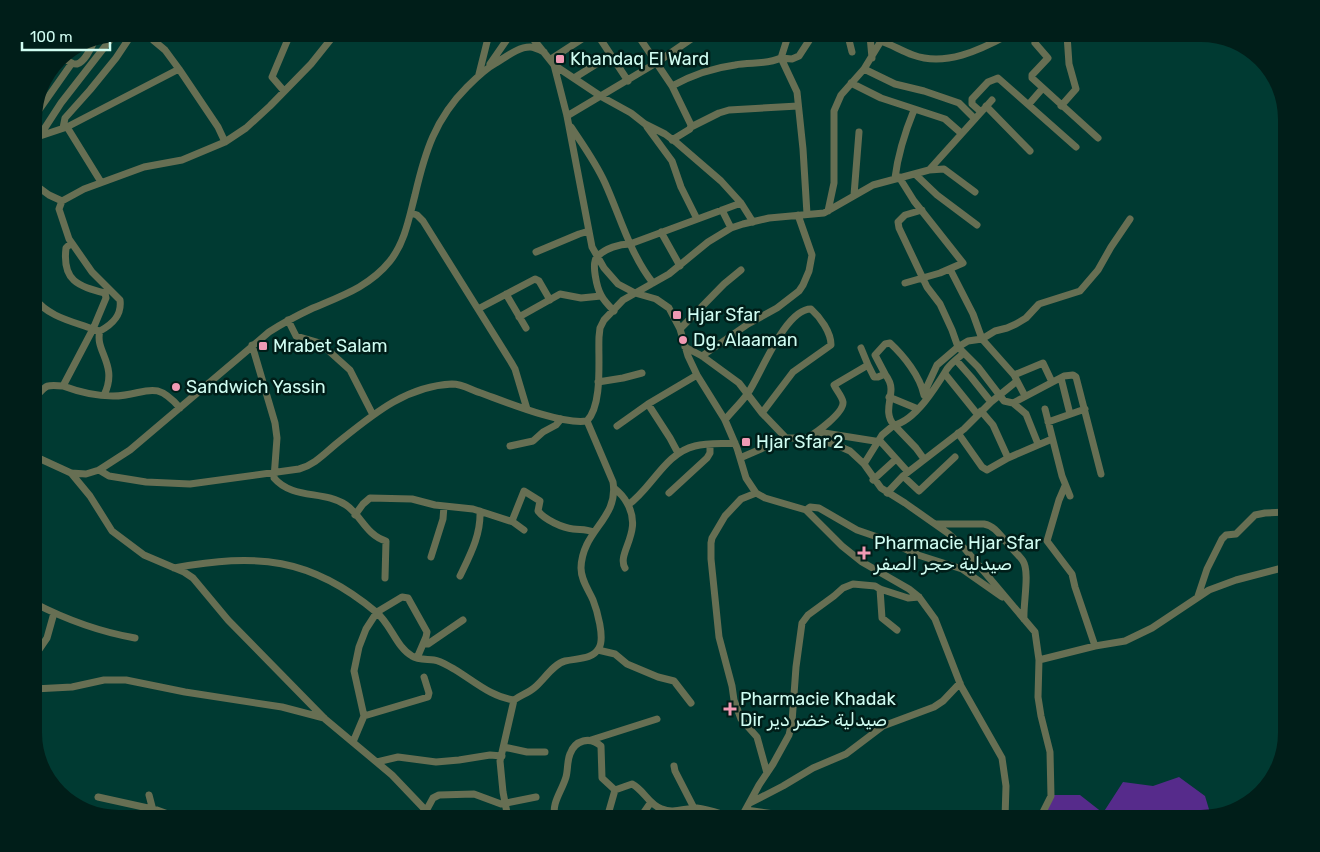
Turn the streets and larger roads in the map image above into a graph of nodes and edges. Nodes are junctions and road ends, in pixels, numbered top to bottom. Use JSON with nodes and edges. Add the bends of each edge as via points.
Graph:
{"nodes":[{"id":1,"x":126,"y":43,"type":"edge"},
{"id":2,"x":160,"y":43,"type":"edge"},
{"id":3,"x":286,"y":43,"type":"edge"},
{"id":4,"x":329,"y":43,"type":"edge"},
{"id":5,"x":487,"y":43,"type":"edge"},
{"id":6,"x":505,"y":43,"type":"edge"},
{"id":7,"x":510,"y":43,"type":"edge"},
{"id":8,"x":532,"y":43,"type":"edge"},
{"id":9,"x":537,"y":43,"type":"edge"},
{"id":10,"x":577,"y":43,"type":"edge"},
{"id":11,"x":603,"y":43,"type":"edge"},
{"id":12,"x":644,"y":43,"type":"edge"},
{"id":13,"x":686,"y":43,"type":"edge"},
{"id":14,"x":786,"y":43,"type":"edge"},
{"id":15,"x":807,"y":43,"type":"edge"},
{"id":16,"x":850,"y":43,"type":"edge"},
{"id":17,"x":871,"y":43,"type":"edge"},
{"id":18,"x":880,"y":43,"type":"edge"},
{"id":19,"x":891,"y":43,"type":"edge"},
{"id":20,"x":993,"y":43,"type":"edge"},
{"id":21,"x":1035,"y":43,"type":"dead end"},
{"id":22,"x":1068,"y":43,"type":"edge"},
{"id":23,"x":107,"y":44,"type":"edge"},
{"id":24,"x":529,"y":47,"type":"junction"},
{"id":25,"x":89,"y":48,"type":"edge"},
{"id":26,"x":520,"y":49,"type":"junction"},
{"id":27,"x":544,"y":52,"type":"junction"},
{"id":28,"x":852,"y":52,"type":"dead end"},
{"id":29,"x":611,"y":54,"type":"junction"},
{"id":30,"x":781,"y":58,"type":"junction"},
{"id":31,"x":872,"y":58,"type":"junction"},
{"id":32,"x":69,"y":61,"type":"edge"},
{"id":33,"x":553,"y":62,"type":"junction"},
{"id":34,"x":72,"y":63,"type":"junction"},
{"id":35,"x":656,"y":64,"type":"junction"},
{"id":36,"x":489,"y":67,"type":"junction"},
{"id":37,"x":179,"y":69,"type":"junction"},
{"id":38,"x":864,"y":69,"type":"junction"},
{"id":39,"x":478,"y":77,"type":"junction"},
{"id":40,"x":574,"y":78,"type":"junction"},
{"id":41,"x":628,"y":81,"type":"junction"},
{"id":42,"x":851,"y":83,"type":"junction"},
{"id":43,"x":672,"y":86,"type":"junction"},
{"id":44,"x":1042,"y":89,"type":"junction"},
{"id":45,"x":284,"y":91,"type":"junction"},
{"id":46,"x":602,"y":97,"type":"junction"},
{"id":47,"x":45,"y":101,"type":"edge"},
{"id":48,"x":1029,"y":104,"type":"junction"},
{"id":49,"x":798,"y":106,"type":"junction"},
{"id":50,"x":986,"y":106,"type":"junction"},
{"id":51,"x":1061,"y":106,"type":"junction"},
{"id":52,"x":914,"y":110,"type":"junction"},
{"id":53,"x":568,"y":116,"type":"junction"},
{"id":54,"x":974,"y":118,"type":"junction"},
{"id":55,"x":569,"y":124,"type":"junction"},
{"id":56,"x":646,"y":124,"type":"junction"},
{"id":57,"x":65,"y":127,"type":"junction"},
{"id":58,"x":691,"y":127,"type":"junction"},
{"id":59,"x":43,"y":129,"type":"edge"},
{"id":60,"x":859,"y":132,"type":"dead end"},
{"id":61,"x":961,"y":133,"type":"junction"},
{"id":62,"x":43,"y":136,"type":"edge"},
{"id":63,"x":1098,"y":138,"type":"dead end"},
{"id":64,"x":672,"y":140,"type":"junction"},
{"id":65,"x":225,"y":142,"type":"junction"},
{"id":66,"x":680,"y":145,"type":"junction"},
{"id":67,"x":1076,"y":147,"type":"dead end"},
{"id":68,"x":1030,"y":151,"type":"dead end"},
{"id":69,"x":668,"y":155,"type":"junction"},
{"id":70,"x":929,"y":170,"type":"junction"},
{"id":71,"x":915,"y":174,"type":"junction"},
{"id":72,"x":897,"y":178,"type":"junction"},
{"id":73,"x":101,"y":182,"type":"junction"},
{"id":74,"x":43,"y":191,"type":"edge"},
{"id":75,"x":975,"y":192,"type":"dead end"},
{"id":76,"x":854,"y":195,"type":"junction"},
{"id":77,"x":62,"y":201,"type":"junction"},
{"id":78,"x":741,"y":203,"type":"junction"},
{"id":79,"x":722,"y":210,"type":"junction"},
{"id":80,"x":922,"y":210,"type":"junction"},
{"id":81,"x":828,"y":211,"type":"junction"},
{"id":82,"x":411,"y":213,"type":"junction"},
{"id":83,"x":807,"y":214,"type":"junction"},
{"id":84,"x":798,"y":215,"type":"junction"},
{"id":85,"x":697,"y":219,"type":"junction"},
{"id":86,"x":1130,"y":220,"type":"dead end"},
{"id":87,"x":753,"y":222,"type":"junction"},
{"id":88,"x":977,"y":225,"type":"dead end"},
{"id":89,"x":731,"y":228,"type":"junction"},
{"id":90,"x":588,"y":232,"type":"junction"},
{"id":91,"x":661,"y":232,"type":"junction"},
{"id":92,"x":72,"y":243,"type":"junction"},
{"id":93,"x":630,"y":244,"type":"junction"},
{"id":94,"x":536,"y":252,"type":"dead end"},
{"id":95,"x":597,"y":257,"type":"junction"},
{"id":96,"x":680,"y":266,"type":"junction"},
{"id":97,"x":950,"y":269,"type":"junction"},
{"id":98,"x":741,"y":270,"type":"dead end"},
{"id":99,"x":922,"y":278,"type":"junction"},
{"id":100,"x":654,"y":283,"type":"junction"},
{"id":101,"x":905,"y":283,"type":"dead end"},
{"id":102,"x":635,"y":293,"type":"junction"},
{"id":103,"x":506,"y":294,"type":"junction"},
{"id":104,"x":116,"y":295,"type":"junction"},
{"id":105,"x":106,"y":296,"type":"junction"},
{"id":106,"x":601,"y":296,"type":"junction"},
{"id":107,"x":550,"y":300,"type":"junction"},
{"id":108,"x":43,"y":307,"type":"edge"},
{"id":109,"x":478,"y":309,"type":"junction"},
{"id":110,"x":614,"y":311,"type":"junction"},
{"id":111,"x":519,"y":317,"type":"junction"},
{"id":112,"x":288,"y":320,"type":"junction"},
{"id":113,"x":526,"y":328,"type":"dead end"},
{"id":114,"x":680,"y":329,"type":"junction"},
{"id":115,"x":97,"y":330,"type":"junction"},
{"id":116,"x":982,"y":339,"type":"junction"},
{"id":117,"x":252,"y":345,"type":"junction"},
{"id":118,"x":685,"y":347,"type":"junction"},
{"id":119,"x":958,"y":347,"type":"junction"},
{"id":120,"x":861,"y":348,"type":"dead end"},
{"id":121,"x":964,"y":353,"type":"junction"},
{"id":122,"x":702,"y":356,"type":"junction"},
{"id":123,"x":956,"y":360,"type":"junction"},
{"id":124,"x":868,"y":365,"type":"junction"},
{"id":125,"x":642,"y":373,"type":"dead end"},
{"id":126,"x":885,"y":374,"type":"junction"},
{"id":127,"x":945,"y":374,"type":"junction"},
{"id":128,"x":697,"y":375,"type":"junction"},
{"id":129,"x":1015,"y":378,"type":"junction"},
{"id":130,"x":1061,"y":378,"type":"junction"},
{"id":131,"x":598,"y":382,"type":"junction"},
{"id":132,"x":1052,"y":382,"type":"junction"},
{"id":133,"x":63,"y":386,"type":"junction"},
{"id":134,"x":43,"y":389,"type":"edge"},
{"id":135,"x":747,"y":394,"type":"junction"},
{"id":136,"x":104,"y":395,"type":"junction"},
{"id":137,"x":999,"y":395,"type":"junction"},
{"id":138,"x":1025,"y":396,"type":"junction"},
{"id":139,"x":889,"y":397,"type":"junction"},
{"id":140,"x":924,"y":397,"type":"junction"},
{"id":141,"x":991,"y":402,"type":"junction"},
{"id":142,"x":1013,"y":403,"type":"junction"},
{"id":143,"x":648,"y":404,"type":"junction"},
{"id":144,"x":180,"y":408,"type":"junction"},
{"id":145,"x":527,"y":409,"type":"junction"},
{"id":146,"x":1086,"y":409,"type":"junction"},
{"id":147,"x":918,"y":410,"type":"junction"},
{"id":148,"x":1045,"y":410,"type":"dead end"},
{"id":149,"x":762,"y":413,"type":"junction"},
{"id":150,"x":980,"y":413,"type":"junction"},
{"id":151,"x":1070,"y":414,"type":"junction"},
{"id":152,"x":373,"y":415,"type":"junction"},
{"id":153,"x":561,"y":419,"type":"junction"},
{"id":154,"x":724,"y":420,"type":"junction"},
{"id":155,"x":587,"y":421,"type":"junction"},
{"id":156,"x":1048,"y":422,"type":"junction"},
{"id":157,"x":894,"y":425,"type":"junction"},
{"id":158,"x":617,"y":426,"type":"dead end"},
{"id":159,"x":818,"y":432,"type":"junction"},
{"id":160,"x":958,"y":433,"type":"junction"},
{"id":161,"x":786,"y":438,"type":"junction"},
{"id":162,"x":807,"y":438,"type":"junction"},
{"id":163,"x":1052,"y":439,"type":"junction"},
{"id":164,"x":879,"y":441,"type":"junction"},
{"id":165,"x":735,"y":444,"type":"junction"},
{"id":166,"x":1038,"y":444,"type":"junction"},
{"id":167,"x":710,"y":445,"type":"junction"},
{"id":168,"x":510,"y":446,"type":"dead end"},
{"id":169,"x":678,"y":453,"type":"junction"},
{"id":170,"x":954,"y":457,"type":"dead end"},
{"id":171,"x":740,"y":458,"type":"junction"},
{"id":172,"x":1008,"y":458,"type":"junction"},
{"id":173,"x":896,"y":459,"type":"junction"},
{"id":174,"x":924,"y":459,"type":"junction"},
{"id":175,"x":43,"y":460,"type":"edge"},
{"id":176,"x":864,"y":464,"type":"junction"},
{"id":177,"x":100,"y":470,"type":"junction"},
{"id":178,"x":273,"y":472,"type":"junction"},
{"id":179,"x":71,"y":473,"type":"junction"},
{"id":180,"x":905,"y":474,"type":"junction"},
{"id":181,"x":1101,"y":474,"type":"dead end"},
{"id":182,"x":873,"y":480,"type":"junction"},
{"id":183,"x":1065,"y":486,"type":"junction"},
{"id":184,"x":614,"y":488,"type":"junction"},
{"id":185,"x":668,"y":493,"type":"dead end"},
{"id":186,"x":756,"y":493,"type":"junction"},
{"id":187,"x":888,"y":493,"type":"junction"},
{"id":188,"x":1070,"y":496,"type":"dead end"},
{"id":189,"x":628,"y":505,"type":"junction"},
{"id":190,"x":444,"y":506,"type":"junction"},
{"id":191,"x":806,"y":510,"type":"junction"},
{"id":192,"x":480,"y":511,"type":"junction"},
{"id":193,"x":1278,"y":512,"type":"edge"},
{"id":194,"x":355,"y":515,"type":"junction"},
{"id":195,"x":512,"y":521,"type":"junction"},
{"id":196,"x":935,"y":524,"type":"junction"},
{"id":197,"x":524,"y":530,"type":"dead end"},
{"id":198,"x":593,"y":532,"type":"junction"},
{"id":199,"x":431,"y":557,"type":"dead end"},
{"id":200,"x":174,"y":568,"type":"junction"},
{"id":201,"x":625,"y":568,"type":"dead end"},
{"id":202,"x":1278,"y":569,"type":"edge"},
{"id":203,"x":460,"y":576,"type":"dead end"},
{"id":204,"x":385,"y":578,"type":"dead end"},
{"id":205,"x":837,"y":582,"type":"dead end"},
{"id":206,"x":843,"y":588,"type":"junction"},
{"id":207,"x":880,"y":589,"type":"junction"},
{"id":208,"x":1198,"y":596,"type":"junction"},
{"id":209,"x":919,"y":597,"type":"junction"},
{"id":210,"x":1007,"y":600,"type":"junction"},
{"id":211,"x":43,"y":608,"type":"edge"},
{"id":212,"x":377,"y":612,"type":"junction"},
{"id":213,"x":54,"y":613,"type":"junction"},
{"id":214,"x":463,"y":620,"type":"dead end"},
{"id":215,"x":1024,"y":620,"type":"junction"},
{"id":216,"x":897,"y":630,"type":"dead end"},
{"id":217,"x":135,"y":638,"type":"dead end"},
{"id":218,"x":43,"y":644,"type":"edge"},
{"id":219,"x":423,"y":644,"type":"junction"},
{"id":220,"x":1095,"y":646,"type":"junction"},
{"id":221,"x":598,"y":650,"type":"junction"},
{"id":222,"x":417,"y":658,"type":"junction"},
{"id":223,"x":1039,"y":660,"type":"junction"},
{"id":224,"x":424,"y":677,"type":"dead end"},
{"id":225,"x":960,"y":683,"type":"junction"},
{"id":226,"x":43,"y":688,"type":"edge"},
{"id":227,"x":514,"y":700,"type":"junction"},
{"id":228,"x":691,"y":703,"type":"dead end"},
{"id":229,"x":364,"y":716,"type":"junction"},
{"id":230,"x":325,"y":718,"type":"junction"},
{"id":231,"x":658,"y":719,"type":"dead end"},
{"id":232,"x":591,"y":740,"type":"junction"},
{"id":233,"x":353,"y":742,"type":"junction"},
{"id":234,"x":504,"y":747,"type":"junction"},
{"id":235,"x":545,"y":752,"type":"dead end"},
{"id":236,"x":502,"y":756,"type":"junction"},
{"id":237,"x":377,"y":762,"type":"junction"},
{"id":238,"x":674,"y":766,"type":"dead end"},
{"id":239,"x":767,"y":773,"type":"junction"},
{"id":240,"x":615,"y":790,"type":"junction"},
{"id":241,"x":149,"y":795,"type":"dead end"},
{"id":242,"x":98,"y":797,"type":"dead end"},
{"id":243,"x":536,"y":797,"type":"dead end"},
{"id":244,"x":651,"y":802,"type":"junction"},
{"id":245,"x":505,"y":804,"type":"junction"},
{"id":246,"x":748,"y":807,"type":"junction"},
{"id":247,"x":694,"y":808,"type":"junction"},
{"id":248,"x":151,"y":809,"type":"junction"},
{"id":249,"x":154,"y":810,"type":"edge"},
{"id":250,"x":423,"y":810,"type":"edge"},
{"id":251,"x":428,"y":810,"type":"edge"},
{"id":252,"x":506,"y":810,"type":"edge"},
{"id":253,"x":554,"y":810,"type":"edge"},
{"id":254,"x":609,"y":810,"type":"edge"},
{"id":255,"x":646,"y":810,"type":"edge"},
{"id":256,"x":664,"y":810,"type":"edge"},
{"id":257,"x":683,"y":810,"type":"edge"},
{"id":258,"x":702,"y":810,"type":"edge"},
{"id":259,"x":746,"y":810,"type":"edge"},
{"id":260,"x":759,"y":810,"type":"edge"},
{"id":261,"x":1005,"y":810,"type":"edge"},
{"id":262,"x":1044,"y":810,"type":"edge"}],
"edges":[{"from":1,"to":57,"type":"street","via":[[64,120]]},
{"from":2,"to":37,"type":"street"},
{"from":3,"to":45,"type":"street","via":[[272,76]]},
{"from":4,"to":45,"type":"street"},
{"from":5,"to":39,"type":"street"},
{"from":6,"to":36,"type":"street"},
{"from":7,"to":26,"type":"street"},
{"from":8,"to":24,"type":"street"},
{"from":9,"to":27,"type":"street"},
{"from":10,"to":33,"type":"street"},
{"from":11,"to":29,"type":"street"},
{"from":12,"to":35,"type":"street"},
{"from":13,"to":35,"type":"street"},
{"from":14,"to":30,"type":"street"},
{"from":15,"to":30,"type":"street","via":[[799,56]]},
{"from":16,"to":28,"type":"street"},
{"from":17,"to":31,"type":"street"},
{"from":18,"to":31,"type":"street"},
{"from":19,"to":20,"type":"street","via":[[914,55],[940,59],[952,58]]},
{"from":21,"to":44,"type":"street","via":[[1048,57],[1031,76]]},
{"from":22,"to":51,"type":"street","via":[[1076,89]]},
{"from":23,"to":59,"type":"street"},
{"from":24,"to":26,"type":"street"},
{"from":24,"to":27,"type":"street"},
{"from":25,"to":34,"type":"street","via":[[80,62]]},
{"from":26,"to":36,"type":"street"},
{"from":27,"to":33,"type":"street"},
{"from":29,"to":40,"type":"street"},
{"from":29,"to":41,"type":"street"},
{"from":30,"to":43,"type":"street","via":[[765,64],[744,63],[711,69]]},
{"from":30,"to":49,"type":"street","via":[[796,92]]},
{"from":31,"to":38,"type":"street"},
{"from":32,"to":34,"type":"street"},
{"from":33,"to":40,"type":"street"},
{"from":33,"to":53,"type":"street"},
{"from":34,"to":47,"type":"street"},
{"from":35,"to":41,"type":"street"},
{"from":35,"to":43,"type":"street"},
{"from":36,"to":39,"type":"street"},
{"from":37,"to":57,"type":"street"},
{"from":37,"to":65,"type":"street"},
{"from":38,"to":42,"type":"street"},
{"from":38,"to":54,"type":"street","via":[[895,84],[959,103]]},
{"from":39,"to":82,"type":"street","via":[[450,106],[435,129],[424,158]]},
{"from":40,"to":46,"type":"street"},
{"from":41,"to":46,"type":"street"},
{"from":42,"to":52,"type":"street"},
{"from":42,"to":81,"type":"street","via":[[841,94],[834,111],[834,182]]},
{"from":43,"to":58,"type":"street"},
{"from":44,"to":48,"type":"street"},
{"from":44,"to":51,"type":"street"},
{"from":45,"to":65,"type":"street","via":[[258,117]]},
{"from":46,"to":53,"type":"street"},
{"from":46,"to":56,"type":"street"},
{"from":48,"to":50,"type":"street","via":[[998,78],[988,82],[972,98],[972,104]]},
{"from":48,"to":67,"type":"street"},
{"from":49,"to":58,"type":"street","via":[[729,110]]},
{"from":49,"to":83,"type":"street"},
{"from":50,"to":54,"type":"street"},
{"from":50,"to":68,"type":"street"},
{"from":51,"to":63,"type":"street"},
{"from":52,"to":61,"type":"street","via":[[945,119]]},
{"from":52,"to":72,"type":"street","via":[[899,154]]},
{"from":53,"to":55,"type":"street"},
{"from":54,"to":61,"type":"street"},
{"from":55,"to":90,"type":"street"},
{"from":55,"to":93,"type":"street","via":[[597,167]]},
{"from":56,"to":64,"type":"street"},
{"from":56,"to":69,"type":"street"},
{"from":57,"to":62,"type":"street"},
{"from":57,"to":73,"type":"street"},
{"from":58,"to":64,"type":"street"},
{"from":60,"to":76,"type":"street"},
{"from":61,"to":70,"type":"street"},
{"from":64,"to":66,"type":"street"},
{"from":65,"to":73,"type":"street","via":[[182,160],[144,167]]},
{"from":66,"to":69,"type":"street"},
{"from":66,"to":78,"type":"street"},
{"from":69,"to":85,"type":"street"},
{"from":70,"to":71,"type":"street"},
{"from":70,"to":75,"type":"street","via":[[944,169]]},
{"from":71,"to":72,"type":"street"},
{"from":71,"to":88,"type":"street"},
{"from":72,"to":76,"type":"street"},
{"from":72,"to":80,"type":"street"},
{"from":73,"to":77,"type":"street"},
{"from":74,"to":77,"type":"street"},
{"from":76,"to":81,"type":"street"},
{"from":77,"to":92,"type":"street","via":[[59,209]]},
{"from":78,"to":79,"type":"street"},
{"from":78,"to":87,"type":"street"},
{"from":79,"to":85,"type":"street"},
{"from":79,"to":89,"type":"street"},
{"from":80,"to":97,"type":"street","via":[[963,262]]},
{"from":80,"to":99,"type":"street","via":[[902,218],[898,224]]},
{"from":81,"to":83,"type":"street"},
{"from":82,"to":109,"type":"street","via":[[424,221]]},
{"from":82,"to":112,"type":"street","via":[[398,251],[380,272],[354,291]]},
{"from":83,"to":84,"type":"street"},
{"from":84,"to":87,"type":"street"},
{"from":84,"to":122,"type":"street","via":[[812,254],[809,271],[799,291]]},
{"from":85,"to":91,"type":"street"},
{"from":86,"to":116,"type":"street","via":[[1098,270],[1080,290],[1039,304],[1026,318]]},
{"from":87,"to":89,"type":"street"},
{"from":89,"to":96,"type":"street","via":[[708,242]]},
{"from":90,"to":94,"type":"street"},
{"from":90,"to":95,"type":"street"},
{"from":91,"to":93,"type":"street"},
{"from":91,"to":96,"type":"street"},
{"from":92,"to":104,"type":"street","via":[[92,272]]},
{"from":92,"to":105,"type":"street","via":[[66,248],[65,256],[73,280],[79,286]]},
{"from":93,"to":95,"type":"street","via":[[621,244]]},
{"from":93,"to":100,"type":"street"},
{"from":95,"to":102,"type":"street","via":[[618,284]]},
{"from":95,"to":106,"type":"street","via":[[594,262],[596,283]]},
{"from":96,"to":100,"type":"street"},
{"from":97,"to":99,"type":"street"},
{"from":97,"to":116,"type":"street"},
{"from":98,"to":114,"type":"street"},
{"from":99,"to":101,"type":"street"},
{"from":99,"to":119,"type":"street","via":[[940,304]]},
{"from":100,"to":102,"type":"street"},
{"from":102,"to":110,"type":"street"},
{"from":102,"to":114,"type":"street","via":[[656,299],[669,308]]},
{"from":103,"to":107,"type":"street","via":[[535,279]]},
{"from":103,"to":109,"type":"street"},
{"from":103,"to":111,"type":"street"},
{"from":104,"to":105,"type":"street"},
{"from":104,"to":115,"type":"street","via":[[121,305],[117,317]]},
{"from":105,"to":115,"type":"street"},
{"from":106,"to":107,"type":"street","via":[[581,298],[562,294]]},
{"from":106,"to":110,"type":"street"},
{"from":107,"to":111,"type":"street"},
{"from":108,"to":115,"type":"street","via":[[56,316]]},
{"from":109,"to":145,"type":"street","via":[[515,369]]},
{"from":110,"to":131,"type":"street","via":[[600,328]]},
{"from":111,"to":113,"type":"street"},
{"from":112,"to":117,"type":"street"},
{"from":112,"to":152,"type":"street","via":[[296,336],[320,343],[350,370]]},
{"from":114,"to":118,"type":"street"},
{"from":115,"to":133,"type":"street"},
{"from":115,"to":136,"type":"street","via":[[108,364],[109,380]]},
{"from":116,"to":119,"type":"street","via":[[968,341]]},
{"from":116,"to":129,"type":"street"},
{"from":117,"to":144,"type":"street"},
{"from":117,"to":178,"type":"street","via":[[275,423]]},
{"from":118,"to":122,"type":"street"},
{"from":118,"to":128,"type":"street"},
{"from":119,"to":121,"type":"street"},
{"from":119,"to":140,"type":"street","via":[[935,368]]},
{"from":120,"to":124,"type":"street"},
{"from":121,"to":123,"type":"street"},
{"from":121,"to":137,"type":"street"},
{"from":122,"to":135,"type":"street","via":[[739,383]]},
{"from":123,"to":127,"type":"street"},
{"from":123,"to":141,"type":"street"},
{"from":124,"to":126,"type":"street","via":[[874,377]]},
{"from":124,"to":159,"type":"street","via":[[834,385],[842,406]]},
{"from":125,"to":131,"type":"street"},
{"from":126,"to":139,"type":"street","via":[[890,385]]},
{"from":126,"to":140,"type":"street","via":[[875,355],[889,342],[907,363]]},
{"from":127,"to":140,"type":"street"},
{"from":127,"to":150,"type":"street"},
{"from":128,"to":143,"type":"street"},
{"from":128,"to":154,"type":"street"},
{"from":129,"to":132,"type":"street","via":[[1043,363]]},
{"from":129,"to":137,"type":"street"},
{"from":129,"to":138,"type":"street"},
{"from":130,"to":132,"type":"street"},
{"from":130,"to":146,"type":"street","via":[[1076,377]]},
{"from":130,"to":151,"type":"street"},
{"from":131,"to":155,"type":"street","via":[[596,404]]},
{"from":132,"to":138,"type":"street"},
{"from":133,"to":134,"type":"street","via":[[54,384]]},
{"from":133,"to":136,"type":"street"},
{"from":135,"to":149,"type":"street"},
{"from":135,"to":149,"type":"street","via":[[789,322],[801,312],[811,309],[825,327],[831,345],[793,372]]},
{"from":135,"to":154,"type":"street"},
{"from":136,"to":144,"type":"street","via":[[157,390]]},
{"from":137,"to":141,"type":"street"},
{"from":137,"to":142,"type":"street","via":[[1004,401]]},
{"from":138,"to":142,"type":"street"},
{"from":139,"to":147,"type":"street"},
{"from":139,"to":157,"type":"street"},
{"from":140,"to":147,"type":"street"},
{"from":141,"to":150,"type":"street"},
{"from":142,"to":166,"type":"street","via":[[1027,416]]},
{"from":143,"to":158,"type":"street"},
{"from":143,"to":169,"type":"street"},
{"from":144,"to":177,"type":"street","via":[[130,450]]},
{"from":145,"to":152,"type":"street","via":[[467,386],[452,384],[410,394]]},
{"from":145,"to":153,"type":"street"},
{"from":146,"to":151,"type":"street"},
{"from":146,"to":181,"type":"street"},
{"from":147,"to":157,"type":"street"},
{"from":148,"to":156,"type":"street"},
{"from":149,"to":161,"type":"street"},
{"from":150,"to":160,"type":"street"},
{"from":150,"to":172,"type":"street","via":[[993,425]]},
{"from":151,"to":156,"type":"street"},
{"from":152,"to":178,"type":"street","via":[[309,465]]},
{"from":153,"to":155,"type":"street"},
{"from":153,"to":168,"type":"street","via":[[533,441]]},
{"from":154,"to":165,"type":"street"},
{"from":155,"to":184,"type":"street"},
{"from":156,"to":163,"type":"street"},
{"from":157,"to":164,"type":"street"},
{"from":157,"to":174,"type":"street"},
{"from":159,"to":162,"type":"street"},
{"from":159,"to":164,"type":"street"},
{"from":160,"to":172,"type":"street","via":[[985,470]]},
{"from":160,"to":174,"type":"street"},
{"from":161,"to":162,"type":"street"},
{"from":161,"to":171,"type":"street"},
{"from":162,"to":176,"type":"street","via":[[843,447]]},
{"from":163,"to":166,"type":"street"},
{"from":163,"to":183,"type":"street"},
{"from":164,"to":173,"type":"street"},
{"from":164,"to":176,"type":"street"},
{"from":165,"to":167,"type":"street"},
{"from":165,"to":171,"type":"street"},
{"from":166,"to":172,"type":"street"},
{"from":167,"to":169,"type":"street","via":[[695,446]]},
{"from":167,"to":185,"type":"street","via":[[707,458]]},
{"from":169,"to":189,"type":"street"},
{"from":170,"to":180,"type":"street","via":[[919,491]]},
{"from":171,"to":186,"type":"street","via":[[746,478]]},
{"from":173,"to":180,"type":"street"},
{"from":173,"to":182,"type":"street"},
{"from":174,"to":180,"type":"street"},
{"from":175,"to":179,"type":"street"},
{"from":176,"to":182,"type":"street"},
{"from":177,"to":178,"type":"street","via":[[109,476],[146,482],[190,484]]},
{"from":177,"to":179,"type":"street","via":[[86,474]]},
{"from":178,"to":194,"type":"street","via":[[277,482],[291,490],[332,499],[346,505]]},
{"from":179,"to":200,"type":"street","via":[[112,531],[144,555]]},
{"from":180,"to":187,"type":"street"},
{"from":182,"to":187,"type":"street"},
{"from":183,"to":188,"type":"street"},
{"from":183,"to":220,"type":"street","via":[[1047,540],[1072,574]]},
{"from":184,"to":189,"type":"street"},
{"from":184,"to":198,"type":"street","via":[[611,508]]},
{"from":186,"to":191,"type":"street"},
{"from":186,"to":239,"type":"street","via":[[741,499],[725,516],[712,538],[711,559],[719,637],[734,700],[741,719],[757,737]]},
{"from":187,"to":196,"type":"street"},
{"from":189,"to":201,"type":"street","via":[[633,528],[622,560]]},
{"from":190,"to":192,"type":"street"},
{"from":190,"to":194,"type":"street","via":[[412,499],[370,498]]},
{"from":190,"to":199,"type":"street"},
{"from":191,"to":209,"type":"street","via":[[862,562]]},
{"from":191,"to":210,"type":"street","via":[[819,508],[856,530],[962,569]]},
{"from":192,"to":195,"type":"street"},
{"from":192,"to":203,"type":"street","via":[[476,544]]},
{"from":193,"to":208,"type":"street","via":[[1255,515],[1236,534],[1223,537]]},
{"from":194,"to":204,"type":"street","via":[[378,538],[386,541]]},
{"from":195,"to":197,"type":"street"},
{"from":195,"to":198,"type":"street","via":[[524,491],[540,501],[538,511],[541,515],[568,527]]},
{"from":196,"to":210,"type":"street","via":[[965,549]]},
{"from":196,"to":215,"type":"street","via":[[984,524],[997,531],[1023,561],[1026,572]]},
{"from":198,"to":221,"type":"street","via":[[586,545],[581,569],[601,633]]},
{"from":200,"to":212,"type":"street","via":[[241,560],[304,568],[336,583]]},
{"from":200,"to":230,"type":"street","via":[[198,582],[232,625]]},
{"from":202,"to":208,"type":"street","via":[[1236,580]]},
{"from":205,"to":206,"type":"street"},
{"from":206,"to":207,"type":"street","via":[[861,583]]},
{"from":206,"to":239,"type":"street","via":[[802,623],[792,722],[784,746]]},
{"from":207,"to":209,"type":"street","via":[[908,598]]},
{"from":207,"to":216,"type":"street","via":[[882,618]]},
{"from":208,"to":220,"type":"street","via":[[1135,637]]},
{"from":209,"to":225,"type":"street","via":[[935,619]]},
{"from":210,"to":215,"type":"street"},
{"from":211,"to":213,"type":"street"},
{"from":212,"to":219,"type":"street","via":[[402,597],[408,598],[427,632]]},
{"from":212,"to":222,"type":"street","via":[[405,650]]},
{"from":212,"to":229,"type":"street","via":[[363,636],[354,664]]},
{"from":213,"to":217,"type":"street"},
{"from":213,"to":218,"type":"street"},
{"from":214,"to":219,"type":"street","via":[[428,644]]},
{"from":215,"to":223,"type":"street","via":[[1035,632]]},
{"from":219,"to":222,"type":"street"},
{"from":220,"to":223,"type":"street"},
{"from":221,"to":227,"type":"street","via":[[580,660],[565,661],[534,688]]},
{"from":221,"to":228,"type":"street","via":[[615,654],[627,664],[674,681]]},
{"from":222,"to":227,"type":"street","via":[[436,660],[492,693]]},
{"from":223,"to":262,"type":"street","via":[[1038,697],[1050,752],[1051,796]]},
{"from":224,"to":229,"type":"street","via":[[428,697]]},
{"from":225,"to":246,"type":"street","via":[[934,707],[883,726],[853,750],[813,768]]},
{"from":225,"to":261,"type":"street","via":[[1002,758]]},
{"from":226,"to":230,"type":"street","via":[[126,680],[282,707]]},
{"from":227,"to":234,"type":"street"},
{"from":229,"to":233,"type":"street"},
{"from":230,"to":233,"type":"street"},
{"from":231,"to":232,"type":"street"},
{"from":232,"to":240,"type":"street","via":[[602,748],[602,778]]},
{"from":232,"to":253,"type":"street","via":[[584,740],[572,750]]},
{"from":233,"to":237,"type":"street"},
{"from":234,"to":235,"type":"street"},
{"from":234,"to":236,"type":"street"},
{"from":236,"to":237,"type":"street","via":[[436,762],[398,757]]},
{"from":236,"to":245,"type":"street"},
{"from":237,"to":250,"type":"street"},
{"from":238,"to":247,"type":"street"},
{"from":239,"to":246,"type":"street"},
{"from":240,"to":244,"type":"street","via":[[632,784]]},
{"from":240,"to":254,"type":"street"},
{"from":241,"to":248,"type":"street"},
{"from":242,"to":248,"type":"street"},
{"from":243,"to":245,"type":"street"},
{"from":244,"to":255,"type":"street"},
{"from":244,"to":256,"type":"street"},
{"from":245,"to":251,"type":"street","via":[[474,794],[439,795],[432,798]]},
{"from":245,"to":252,"type":"street"},
{"from":246,"to":259,"type":"street"},
{"from":246,"to":260,"type":"street"},
{"from":247,"to":257,"type":"street"},
{"from":247,"to":258,"type":"street"},
{"from":248,"to":249,"type":"street"}]}
